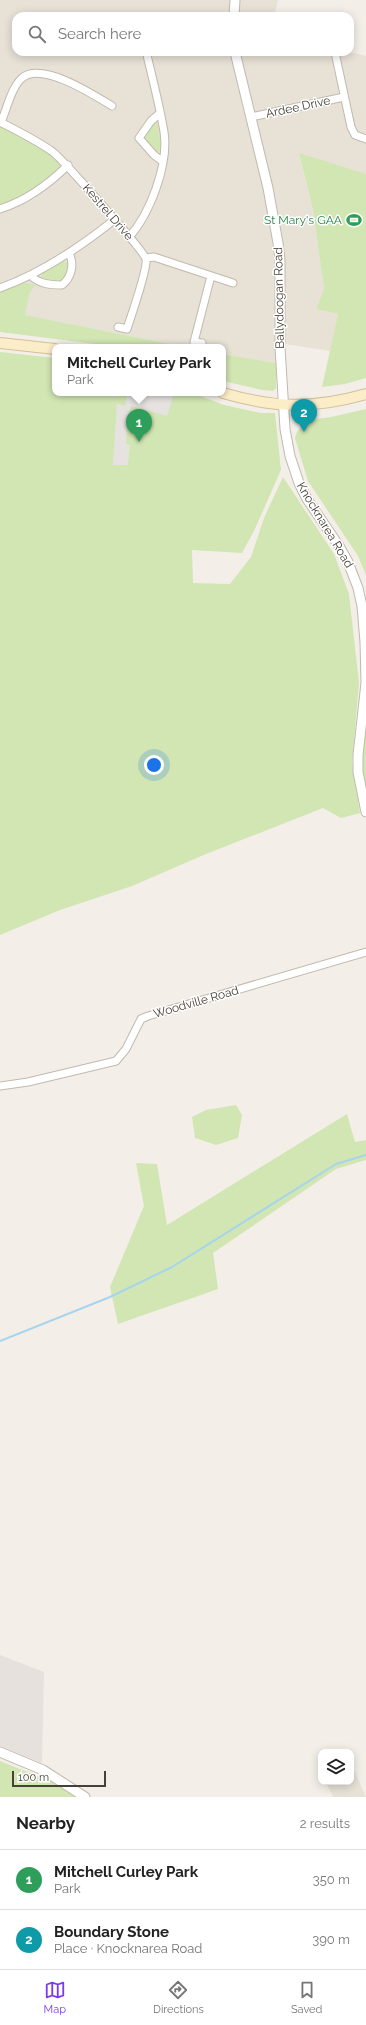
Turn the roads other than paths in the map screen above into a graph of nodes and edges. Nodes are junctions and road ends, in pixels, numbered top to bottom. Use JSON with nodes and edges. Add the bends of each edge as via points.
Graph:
{"nodes":[{"id":1,"x":235,"y":0,"type":"edge"},
{"id":2,"x":234,"y":12,"type":"edge"},
{"id":3,"x":147,"y":56,"type":"edge"},
{"id":4,"x":236,"y":56,"type":"edge"},
{"id":5,"x":336,"y":57,"type":"dead end"},
{"id":6,"x":344,"y":98,"type":"junction"},
{"id":7,"x":112,"y":106,"type":"dead end"},
{"id":8,"x":159,"y":114,"type":"junction"},
{"id":9,"x":252,"y":117,"type":"junction"},
{"id":10,"x":1,"y":122,"type":"edge"},
{"id":11,"x":366,"y":139,"type":"edge"},
{"id":12,"x":162,"y":161,"type":"junction"},
{"id":13,"x":68,"y":165,"type":"junction"},
{"id":14,"x":0,"y":209,"type":"edge"},
{"id":15,"x":114,"y":220,"type":"junction"},
{"id":16,"x":129,"y":237,"type":"junction"},
{"id":17,"x":69,"y":254,"type":"junction"},
{"id":18,"x":146,"y":258,"type":"junction"},
{"id":19,"x":31,"y":276,"type":"junction"},
{"id":20,"x":211,"y":276,"type":"junction"},
{"id":21,"x":233,"y":283,"type":"dead end"},
{"id":22,"x":0,"y":288,"type":"edge"},
{"id":23,"x":118,"y":327,"type":"dead end"},
{"id":24,"x":0,"y":343,"type":"edge"},
{"id":25,"x":202,"y":343,"type":"dead end"},
{"id":26,"x":52,"y":349,"type":"edge"},
{"id":27,"x":226,"y":394,"type":"edge"},
{"id":28,"x":366,"y":394,"type":"edge"},
{"id":29,"x":284,"y":405,"type":"junction"},
{"id":30,"x":366,"y":683,"type":"edge"},
{"id":31,"x":366,"y":812,"type":"edge"},
{"id":32,"x":366,"y":952,"type":"edge"},
{"id":33,"x":0,"y":1086,"type":"edge"},
{"id":34,"x":0,"y":1752,"type":"edge"},
{"id":35,"x":85,"y":1797,"type":"edge"}],
"edges":[{"from":1,"to":2,"type":"street"},
{"from":3,"to":8,"type":"street"},
{"from":4,"to":9,"type":"street","name":"Ballydoogan Road"},
{"from":5,"to":6,"type":"street"},
{"from":6,"to":9,"type":"street","name":"Ardee Drive"},
{"from":6,"to":11,"type":"street","via":[[355,135]]},
{"from":7,"to":10,"type":"street","via":[[66,81],[31,74],[22,78],[16,86]]},
{"from":8,"to":12,"type":"street","via":[[164,133]]},
{"from":8,"to":12,"type":"street","via":[[139,138]]},
{"from":9,"to":29,"type":"street","name":"Ballydoogan Road","via":[[278,249],[278,321]]},
{"from":10,"to":13,"type":"street","name":"Kestrel Drive","via":[[34,139]]},
{"from":12,"to":16,"type":"street","via":[[152,197]]},
{"from":13,"to":14,"type":"street","via":[[32,194]]},
{"from":13,"to":15,"type":"street","name":"Kestrel Drive"},
{"from":15,"to":16,"type":"street","name":"Kestrel Drive"},
{"from":15,"to":17,"type":"street"},
{"from":16,"to":18,"type":"street","name":"Kestrel Drive"},
{"from":17,"to":19,"type":"street"},
{"from":17,"to":19,"type":"street","via":[[72,269],[68,280],[62,285],[45,284]]},
{"from":18,"to":20,"type":"street","via":[[154,258]]},
{"from":18,"to":23,"type":"street","via":[[147,263],[127,329]]},
{"from":19,"to":22,"type":"street"},
{"from":20,"to":21,"type":"street"},
{"from":20,"to":25,"type":"street","via":[[194,342]]},
{"from":24,"to":26,"type":"main road"},
{"from":27,"to":29,"type":"main road","via":[[256,402]]},
{"from":28,"to":29,"type":"main road","via":[[330,402]]},
{"from":29,"to":30,"type":"street","name":"Knocknarea Road","via":[[288,447],[299,483],[344,554],[358,588],[363,616]]},
{"from":30,"to":31,"type":"street","name":"Knocknarea Road","via":[[358,755],[358,772]]},
{"from":32,"to":33,"type":"street","name":"Woodville Road","via":[[141,1019],[126,1049],[116,1061]]},
{"from":34,"to":35,"type":"street","via":[[43,1770]]}]}
